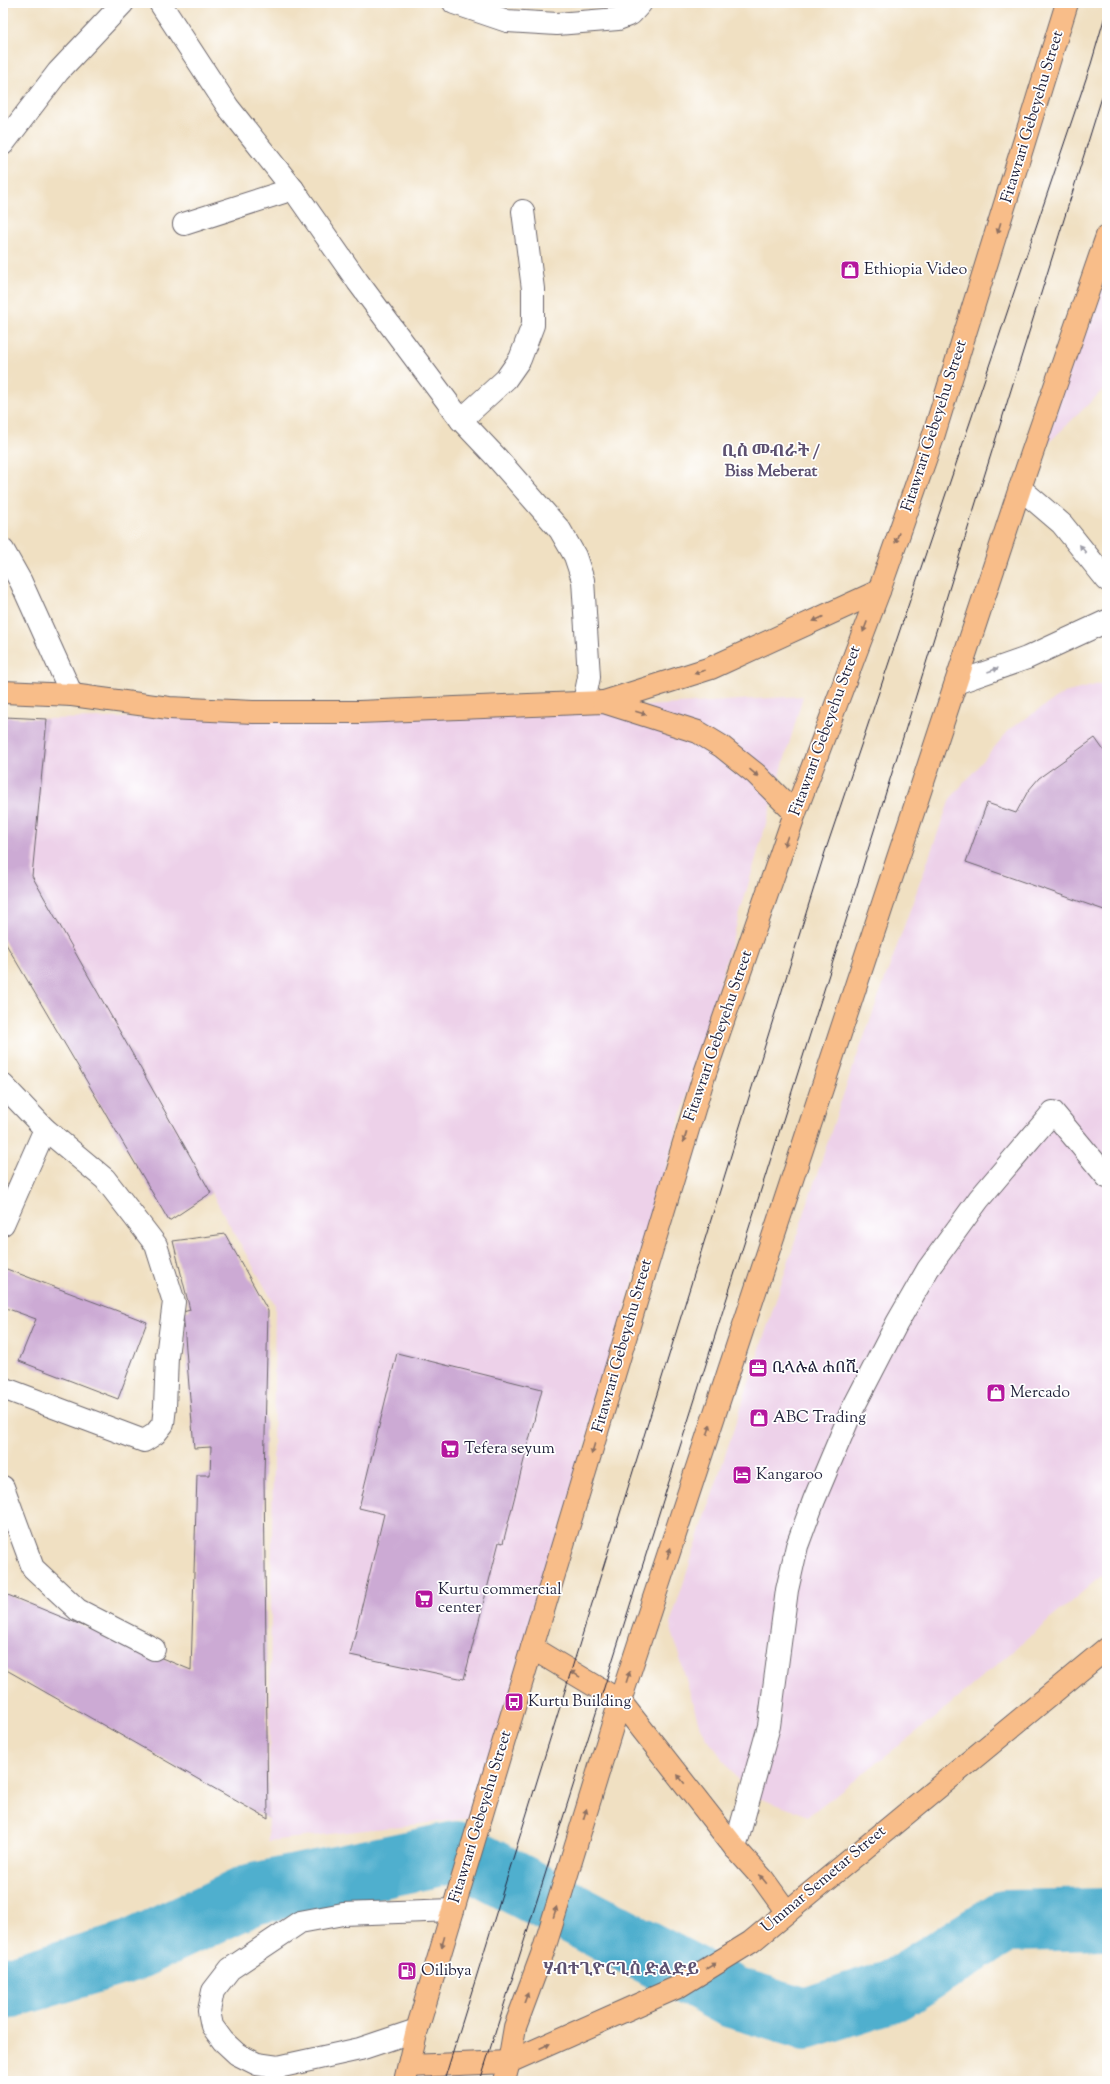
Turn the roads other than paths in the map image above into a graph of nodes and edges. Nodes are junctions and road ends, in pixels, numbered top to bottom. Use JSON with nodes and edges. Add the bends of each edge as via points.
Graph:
{"nodes":[{"id":1,"x":123,"y":3,"type":"edge"},
{"id":2,"x":160,"y":3,"type":"edge"},
{"id":3,"x":454,"y":3,"type":"edge"},
{"id":4,"x":641,"y":3,"type":"edge"},
{"id":5,"x":1067,"y":3,"type":"edge"},
{"id":6,"x":3,"y":144,"type":"edge"},
{"id":7,"x":293,"y":189,"type":"junction"},
{"id":8,"x":523,"y":211,"type":"dead end"},
{"id":9,"x":184,"y":224,"type":"dead end"},
{"id":10,"x":1107,"y":236,"type":"edge"},
{"id":11,"x":462,"y":420,"type":"junction"},
{"id":12,"x":1020,"y":488,"type":"junction"},
{"id":13,"x":3,"y":550,"type":"edge"},
{"id":14,"x":1107,"y":580,"type":"edge"},
{"id":15,"x":878,"y":591,"type":"junction"},
{"id":16,"x":1107,"y":621,"type":"edge"},
{"id":17,"x":956,"y":683,"type":"junction"},
{"id":18,"x":3,"y":692,"type":"edge"},
{"id":19,"x":72,"y":695,"type":"junction"},
{"id":20,"x":594,"y":702,"type":"junction"},
{"id":21,"x":795,"y":813,"type":"junction"},
{"id":22,"x":3,"y":1085,"type":"edge"},
{"id":23,"x":45,"y":1129,"type":"junction"},
{"id":24,"x":1107,"y":1176,"type":"edge"},
{"id":25,"x":3,"y":1224,"type":"edge"},
{"id":26,"x":3,"y":1388,"type":"edge"},
{"id":27,"x":3,"y":1487,"type":"edge"},
{"id":28,"x":532,"y":1648,"type":"junction"},
{"id":29,"x":1107,"y":1648,"type":"edge"},
{"id":30,"x":154,"y":1649,"type":"dead end"},
{"id":31,"x":620,"y":1701,"type":"junction"},
{"id":32,"x":735,"y":1848,"type":"junction"},
{"id":33,"x":456,"y":1901,"type":"junction"},
{"id":34,"x":786,"y":1911,"type":"junction"},
{"id":35,"x":417,"y":2030,"type":"junction"},
{"id":36,"x":506,"y":2072,"type":"edge"},
{"id":37,"x":407,"y":2073,"type":"edge"}],
"edges":[{"from":1,"to":6,"type":"street","via":[[58,72]]},
{"from":2,"to":7,"type":"street","via":[[228,107]]},
{"from":3,"to":4,"type":"street","via":[[507,21],[557,24],[618,20],[631,14]]},
{"from":5,"to":15,"type":"main road","name":"Fitawrari Gebeyehu Street","one_way":true,"via":[[933,437]]},
{"from":7,"to":9,"type":"street"},
{"from":7,"to":11,"type":"street","via":[[358,282]]},
{"from":8,"to":11,"type":"street","via":[[533,289],[531,331],[520,358],[506,379]]},
{"from":10,"to":12,"type":"main road"},
{"from":11,"to":20,"type":"street","via":[[560,530],[575,556],[583,580],[589,677]]},
{"from":14,"to":12,"type":"street","one_way":true,"via":[[1062,524]]},
{"from":12,"to":17,"type":"main road"},
{"from":13,"to":19,"type":"street","via":[[21,582]]},
{"from":15,"to":20,"type":"main road","one_way":true,"via":[[711,668]]},
{"from":15,"to":21,"type":"main road","name":"Fitawrari Gebeyehu Street","one_way":true},
{"from":17,"to":16,"type":"street","one_way":true,"via":[[1027,658]]},
{"from":31,"to":17,"type":"main road","one_way":true},
{"from":18,"to":19,"type":"main road"},
{"from":19,"to":20,"type":"main road","via":[[169,708],[253,712],[359,712]]},
{"from":20,"to":21,"type":"main road","one_way":true,"via":[[698,732],[721,746],[756,774]]},
{"from":21,"to":28,"type":"main road","name":"Fitawrari Gebeyehu Street","one_way":true,"via":[[704,1076]]},
{"from":22,"to":23,"type":"street"},
{"from":23,"to":25,"type":"street"},
{"from":23,"to":26,"type":"street","via":[[105,1179],[156,1245],[174,1302],[167,1356],[163,1424],[144,1442]]},
{"from":24,"to":32,"type":"street","via":[[1053,1112],[979,1199],[928,1269],[897,1323],[852,1410],[797,1546],[787,1590],[769,1726]]},
{"from":27,"to":30,"type":"street","via":[[33,1568],[78,1610]]},
{"from":31,"to":28,"type":"main road","one_way":true},
{"from":28,"to":33,"type":"main road","name":"Fitawrari Gebeyehu Street"},
{"from":29,"to":34,"type":"main road","name":"Ummar Semetar Street"},
{"from":32,"to":31,"type":"main road","one_way":true},
{"from":36,"to":31,"type":"main road","one_way":true,"via":[[515,2027],[544,1949]]},
{"from":34,"to":32,"type":"main road","one_way":true,"via":[[763,1879]]},
{"from":33,"to":35,"type":"main road","name":"Fitawrari Gebeyehu Street","one_way":true},
{"from":33,"to":35,"type":"street","via":[[343,1914],[300,1922],[230,1969],[213,1991],[209,2011],[212,2026],[237,2054],[258,2064],[278,2066],[360,2049]]},
{"from":36,"to":34,"type":"main road","name":"Ummar Semetar Street","one_way":true,"via":[[678,1987],[751,1942]]},
{"from":35,"to":37,"type":"main road","name":"Fitawrari Gebeyehu Street"},
{"from":36,"to":37,"type":"main road"}]}
